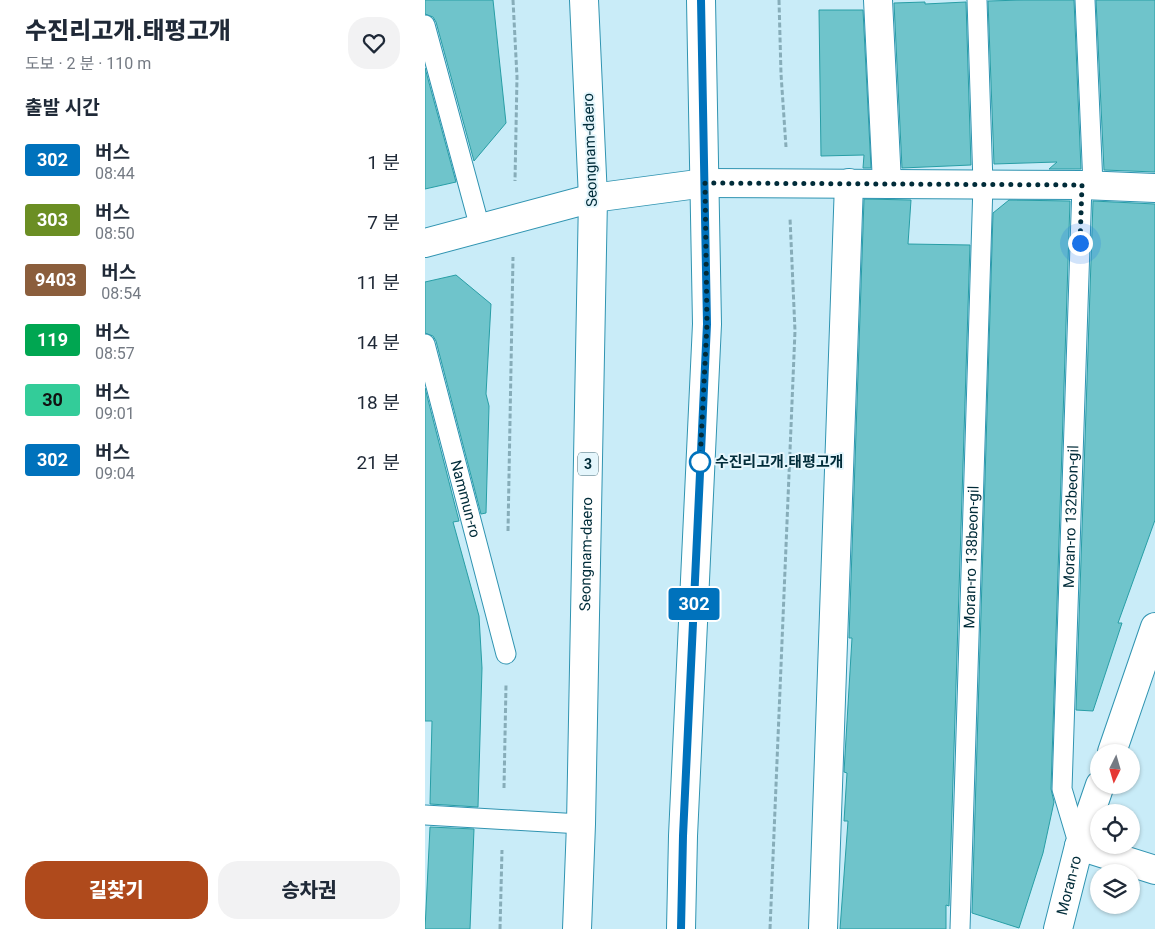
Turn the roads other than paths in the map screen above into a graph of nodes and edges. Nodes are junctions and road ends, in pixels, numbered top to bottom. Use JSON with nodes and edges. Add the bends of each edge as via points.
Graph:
{"nodes":[{"id":1,"x":585,"y":0,"type":"edge"},
{"id":2,"x":701,"y":0,"type":"edge"},
{"id":3,"x":878,"y":0,"type":"edge"},
{"id":4,"x":977,"y":0,"type":"edge"},
{"id":5,"x":1085,"y":0,"type":"edge"},
{"id":6,"x":425,"y":25,"type":"edge"},
{"id":7,"x":705,"y":183,"type":"junction"},
{"id":8,"x":849,"y":183,"type":"junction"},
{"id":9,"x":887,"y":183,"type":"junction"},
{"id":10,"x":983,"y":184,"type":"junction"},
{"id":11,"x":1088,"y":185,"type":"junction"},
{"id":12,"x":1155,"y":188,"type":"edge"},
{"id":13,"x":593,"y":198,"type":"junction"},
{"id":14,"x":480,"y":228,"type":"junction"},
{"id":15,"x":425,"y":243,"type":"edge"},
{"id":16,"x":425,"y":344,"type":"edge"},
{"id":17,"x":1155,"y":627,"type":"edge"},
{"id":18,"x":506,"y":654,"type":"dead end"},
{"id":19,"x":1114,"y":744,"type":"edge"},
{"id":20,"x":1097,"y":794,"type":"edge"},
{"id":21,"x":425,"y":815,"type":"edge"},
{"id":22,"x":581,"y":824,"type":"junction"},
{"id":23,"x":1079,"y":846,"type":"junction"},
{"id":24,"x":1155,"y":870,"type":"edge"},
{"id":25,"x":577,"y":929,"type":"edge"},
{"id":26,"x":681,"y":929,"type":"edge"},
{"id":27,"x":823,"y":929,"type":"edge"},
{"id":28,"x":960,"y":929,"type":"edge"},
{"id":29,"x":1059,"y":929,"type":"edge"}],
"edges":[{"from":1,"to":13,"type":"main road","name":"Seongnam-daero","number":"3"},
{"from":2,"to":7,"type":"main road"},
{"from":3,"to":9,"type":"main road"},
{"from":4,"to":10,"type":"lane","name":"Moran-ro 138beon-gil"},
{"from":5,"to":11,"type":"lane","name":"Moran-ro 132beon-gil"},
{"from":6,"to":14,"type":"lane"},
{"from":7,"to":8,"type":"main road"},
{"from":7,"to":13,"type":"main road"},
{"from":7,"to":26,"type":"main road","via":[[707,324]]},
{"from":8,"to":9,"type":"main road"},
{"from":8,"to":27,"type":"main road"},
{"from":9,"to":10,"type":"main road"},
{"from":10,"to":11,"type":"main road"},
{"from":10,"to":28,"type":"lane","name":"Moran-ro 138beon-gil"},
{"from":11,"to":12,"type":"main road"},
{"from":11,"to":23,"type":"lane","name":"Moran-ro 132beon-gil","via":[[1062,789]]},
{"from":13,"to":14,"type":"main road"},
{"from":13,"to":22,"type":"main road","name":"Seongnam-daero","number":"3"},
{"from":14,"to":15,"type":"main road"},
{"from":16,"to":18,"type":"lane","name":"Nammun-ro"},
{"from":17,"to":19,"type":"main road"},
{"from":20,"to":23,"type":"main road","name":"Moran-ro"},
{"from":21,"to":22,"type":"lane"},
{"from":22,"to":25,"type":"main road","name":"Seongnam-daero","number":"3"},
{"from":23,"to":24,"type":"main road"},
{"from":23,"to":29,"type":"main road","name":"Moran-ro"}]}
